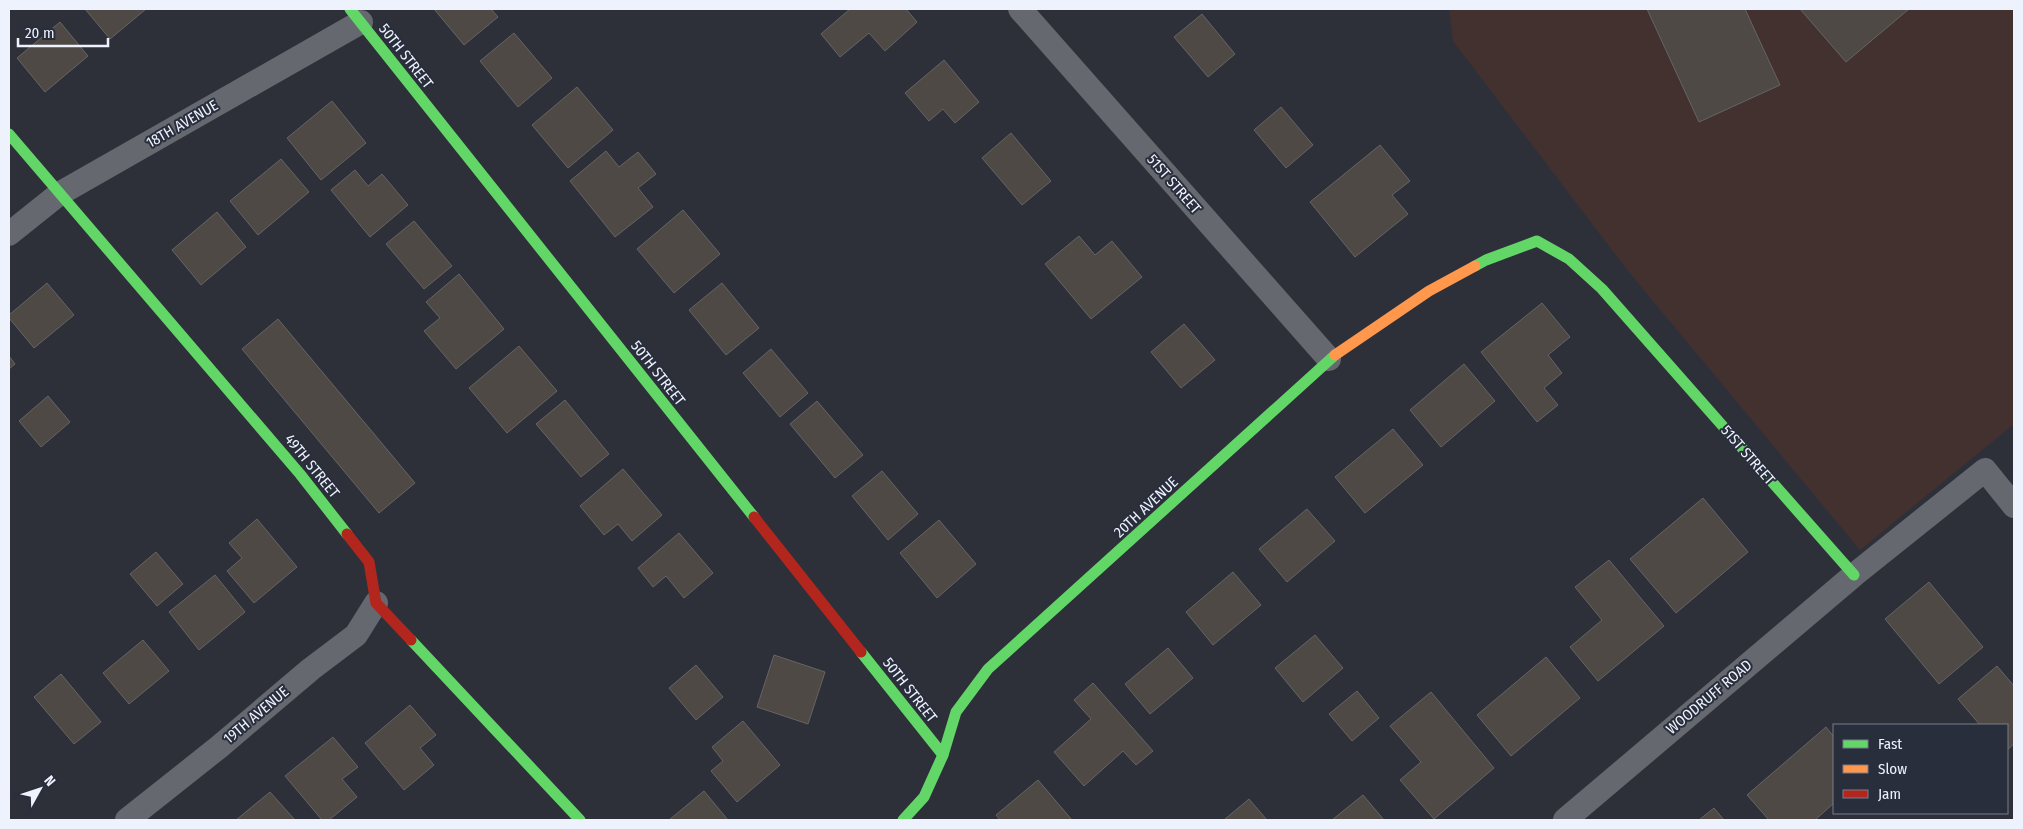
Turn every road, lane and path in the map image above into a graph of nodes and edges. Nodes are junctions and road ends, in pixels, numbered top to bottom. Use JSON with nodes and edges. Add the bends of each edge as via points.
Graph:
{"nodes":[{"id":1,"x":1020,"y":9,"type":"edge"},
{"id":2,"x":355,"y":16,"type":"edge"},
{"id":3,"x":9,"y":134,"type":"edge"},
{"id":4,"x":59,"y":194,"type":"junction"},
{"id":5,"x":9,"y":234,"type":"edge"},
{"id":6,"x":1470,"y":270,"type":"joint"},
{"id":7,"x":1328,"y":359,"type":"junction"},
{"id":8,"x":2014,"y":506,"type":"edge"},
{"id":9,"x":1854,"y":575,"type":"junction"},
{"id":10,"x":376,"y":603,"type":"junction"},
{"id":11,"x":943,"y":755,"type":"junction"},
{"id":12,"x":127,"y":820,"type":"edge"},
{"id":13,"x":580,"y":820,"type":"edge"},
{"id":14,"x":903,"y":820,"type":"edge"},
{"id":15,"x":1565,"y":820,"type":"edge"}],
"edges":[{"from":1,"to":7,"type":"street","name":"51ST STREET"},
{"from":2,"to":4,"type":"street","name":"18TH AVENUE"},
{"from":2,"to":11,"type":"street","name":"50TH STREET"},
{"from":3,"to":4,"type":"street","name":"49TH STREET"},
{"from":4,"to":5,"type":"street","name":"18TH AVENUE"},
{"from":4,"to":10,"type":"street","name":"49TH STREET","via":[[300,474],[369,562]]},
{"from":6,"to":7,"type":"street","name":"20TH AVENUE","via":[[1429,291]]},
{"from":6,"to":9,"type":"street","name":"51ST STREET","via":[[1486,260],[1537,241],[1568,259],[1602,289]]},
{"from":7,"to":11,"type":"street","name":"20TH AVENUE","via":[[988,669],[956,712]]},
{"from":8,"to":9,"type":"street","via":[[1985,470]]},
{"from":9,"to":15,"type":"street","name":"WOODRUFF ROAD"},
{"from":10,"to":12,"type":"street","name":"19TH AVENUE","via":[[356,634]]},
{"from":10,"to":13,"type":"street"},
{"from":11,"to":14,"type":"street","name":"20TH AVENUE","via":[[924,797]]}]}
